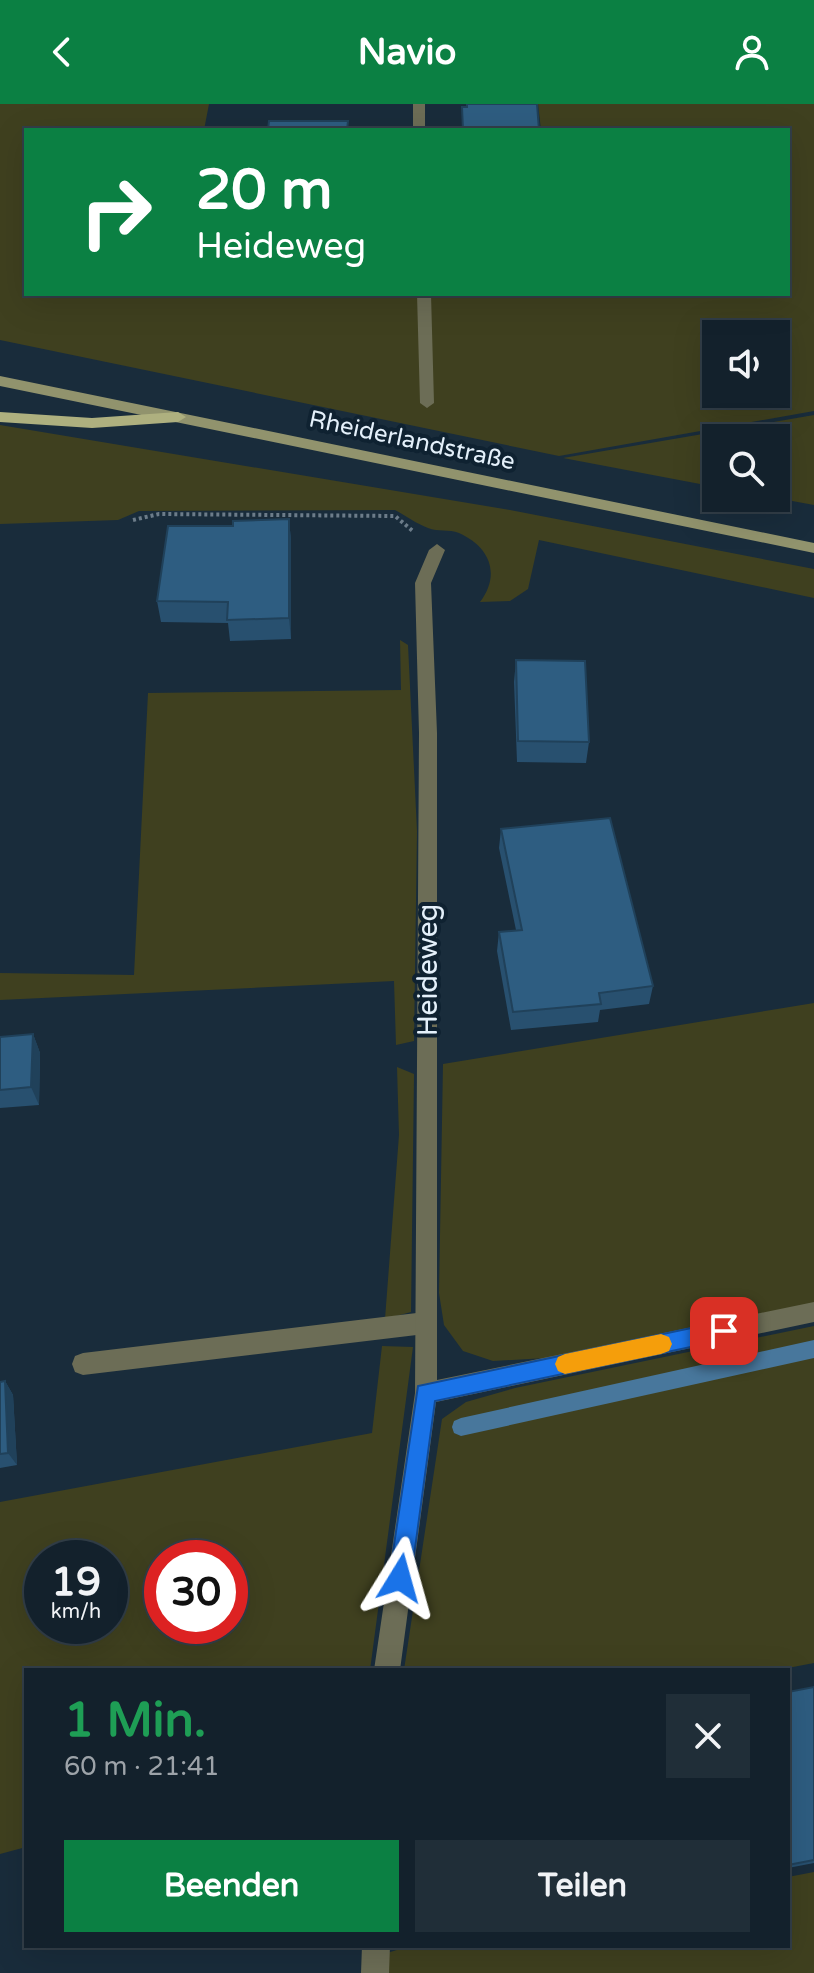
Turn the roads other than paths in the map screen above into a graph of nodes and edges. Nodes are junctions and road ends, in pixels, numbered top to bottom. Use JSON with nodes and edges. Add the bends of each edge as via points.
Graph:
{"nodes":[{"id":1,"x":419,"y":104,"type":"edge"},
{"id":2,"x":419,"y":128,"type":"edge"},
{"id":3,"x":424,"y":296,"type":"edge"},
{"id":4,"x":0,"y":381,"type":"edge"},
{"id":5,"x":427,"y":403,"type":"dead end"},
{"id":6,"x":0,"y":417,"type":"edge"},
{"id":7,"x":178,"y":417,"type":"junction"},
{"id":8,"x":814,"y":548,"type":"edge"},
{"id":9,"x":437,"y":550,"type":"road end"},
{"id":10,"x":814,"y":1312,"type":"edge"},
{"id":11,"x":425,"y":1323,"type":"junction"},
{"id":12,"x":83,"y":1364,"type":"dead end"},
{"id":13,"x":426,"y":1393,"type":"junction"},
{"id":14,"x":387,"y":1668,"type":"edge"},
{"id":15,"x":376,"y":1948,"type":"edge"},
{"id":16,"x":375,"y":1973,"type":"edge"}],
"edges":[{"from":1,"to":2,"type":"street"},
{"from":3,"to":5,"type":"street"},
{"from":4,"to":7,"type":"main road","name":"Rheiderlandstraße"},
{"from":6,"to":7,"type":"main road","via":[[92,423]]},
{"from":7,"to":8,"type":"main road","name":"Rheiderlandstraße"},
{"from":9,"to":11,"type":"street","name":"Heideweg","via":[[423,583],[428,733]]},
{"from":10,"to":13,"type":"street"},
{"from":11,"to":12,"type":"street"},
{"from":11,"to":13,"type":"street","name":"Heideweg"},
{"from":13,"to":14,"type":"street","name":"Heideweg"},
{"from":15,"to":16,"type":"street"}]}
